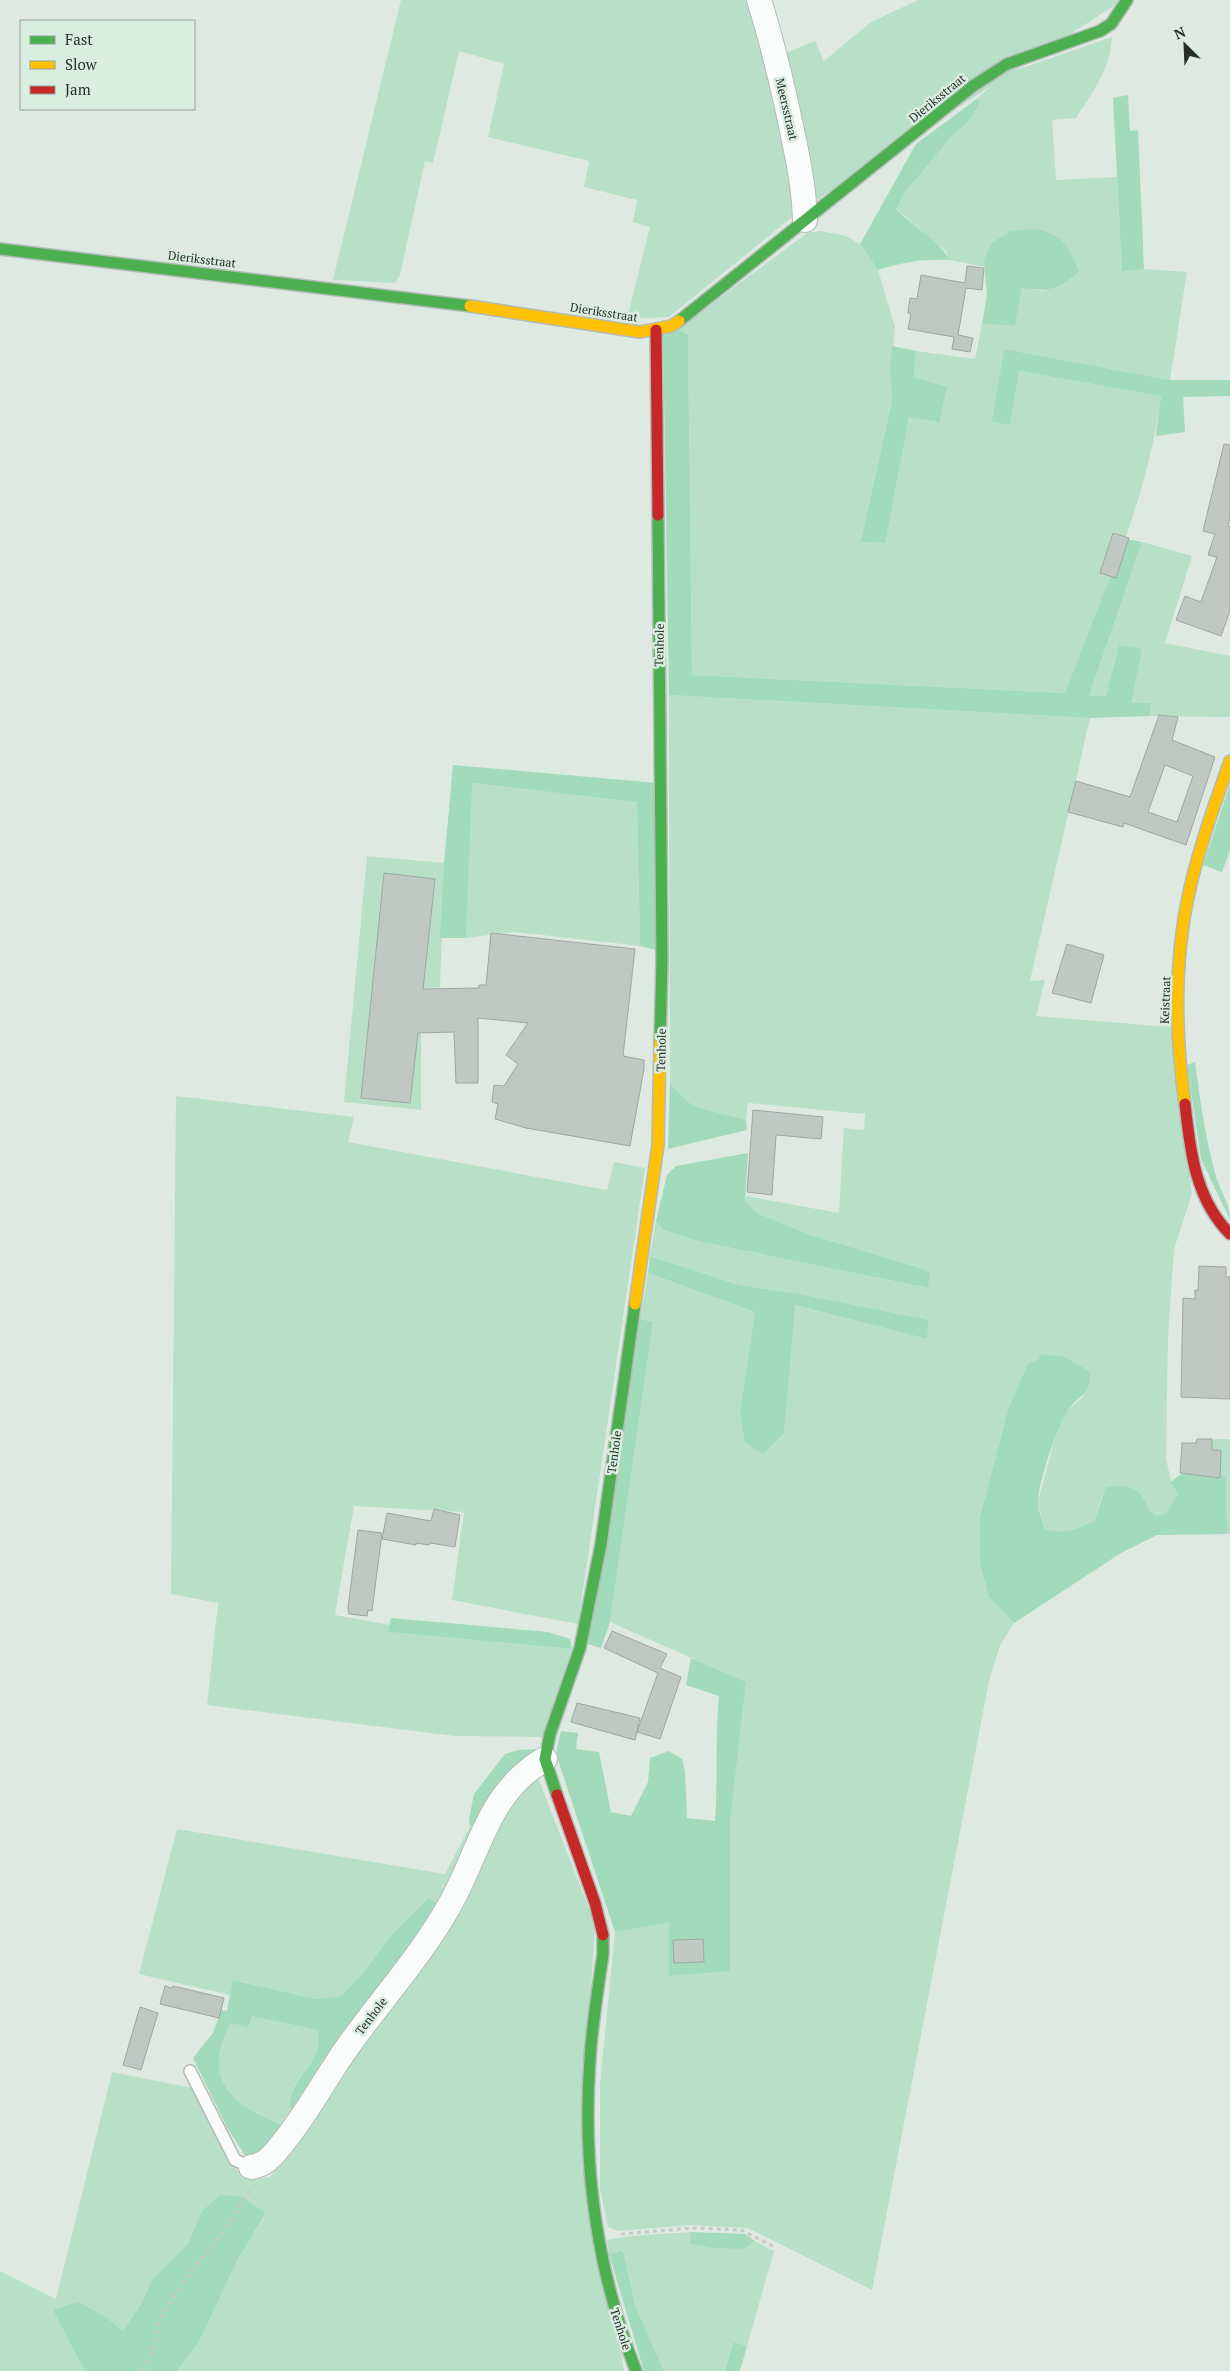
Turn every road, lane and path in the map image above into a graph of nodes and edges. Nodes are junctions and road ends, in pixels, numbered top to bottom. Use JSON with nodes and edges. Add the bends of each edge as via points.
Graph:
{"nodes":[{"id":1,"x":759,"y":0,"type":"edge"},
{"id":2,"x":1127,"y":0,"type":"edge"},
{"id":3,"x":805,"y":220,"type":"junction"},
{"id":4,"x":0,"y":249,"type":"edge"},
{"id":5,"x":656,"y":330,"type":"junction"},
{"id":6,"x":1230,"y":761,"type":"edge"},
{"id":7,"x":1230,"y":1234,"type":"edge"},
{"id":8,"x":545,"y":1759,"type":"junction"},
{"id":9,"x":190,"y":2071,"type":"dead end"},
{"id":10,"x":251,"y":2167,"type":"junction"},
{"id":11,"x":598,"y":2234,"type":"junction"},
{"id":12,"x":773,"y":2246,"type":"dead end"},
{"id":13,"x":143,"y":2371,"type":"edge"},
{"id":14,"x":636,"y":2371,"type":"edge"}],
"edges":[{"from":1,"to":3,"type":"street","name":"Meersstraat","via":[[795,145],[804,192]]},
{"from":2,"to":3,"type":"street","name":"Dieriksstraat","via":[[1111,24],[1100,31],[1020,59],[994,72]]},
{"from":3,"to":5,"type":"street","name":"Dieriksstraat","via":[[690,314],[671,326]]},
{"from":4,"to":5,"type":"street","name":"Dieriksstraat","via":[[545,316],[612,329]]},
{"from":5,"to":8,"type":"street","name":"Tenhole","via":[[662,960],[658,1145],[601,1544],[580,1648],[550,1734]]},
{"from":6,"to":7,"type":"street","name":"Keistraat","via":[[1194,878],[1186,915],[1178,999],[1181,1078],[1194,1163],[1210,1210]]},
{"from":8,"to":10,"type":"street","name":"Tenhole","via":[[519,1777],[503,1795],[450,1906],[429,1939],[344,2052],[279,2148],[259,2166]]},
{"from":8,"to":11,"type":"street","name":"Tenhole","via":[[581,1861],[603,1937],[604,1954],[588,2097],[591,2192]]},
{"from":9,"to":10,"type":"lane","via":[[235,2160]]},
{"from":10,"to":13,"type":"path","via":[[251,2188],[222,2235],[191,2271],[160,2317],[151,2355]]},
{"from":11,"to":12,"type":"path","via":[[693,2228],[742,2230]]},
{"from":11,"to":14,"type":"street","name":"Tenhole","via":[[618,2323]]}]}
